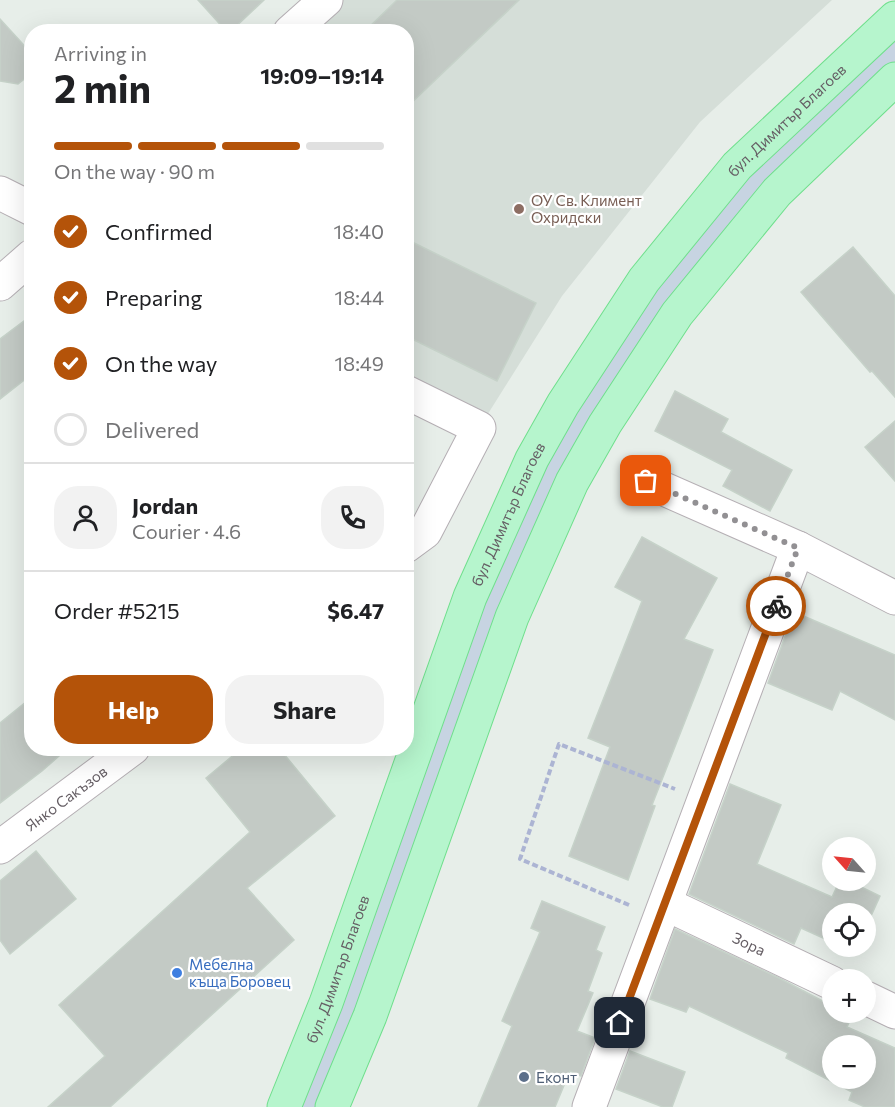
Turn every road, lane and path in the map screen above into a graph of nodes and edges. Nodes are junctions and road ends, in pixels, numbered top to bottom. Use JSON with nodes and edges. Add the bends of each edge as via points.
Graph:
{"nodes":[{"id":1,"x":326,"y":0,"type":"edge"},
{"id":2,"x":895,"y":18,"type":"edge"},
{"id":3,"x":299,"y":24,"type":"edge"},
{"id":4,"x":895,"y":79,"type":"edge"},
{"id":5,"x":0,"y":193,"type":"edge"},
{"id":6,"x":24,"y":204,"type":"edge"},
{"id":7,"x":24,"y":263,"type":"edge"},
{"id":8,"x":0,"y":284,"type":"edge"},
{"id":9,"x":414,"y":396,"type":"edge"},
{"id":10,"x":646,"y":481,"type":"dead end"},
{"id":11,"x":414,"y":540,"type":"edge"},
{"id":12,"x":798,"y":548,"type":"junction"},
{"id":13,"x":895,"y":598,"type":"edge"},
{"id":14,"x":414,"y":755,"type":"edge"},
{"id":15,"x":122,"y":756,"type":"edge"},
{"id":16,"x":414,"y":756,"type":"edge"},
{"id":17,"x":704,"y":800,"type":"junction"},
{"id":18,"x":0,"y":847,"type":"edge"},
{"id":19,"x":663,"y":911,"type":"junction"},
{"id":20,"x":822,"y":978,"type":"edge"},
{"id":21,"x":876,"y":1003,"type":"edge"},
{"id":22,"x":895,"y":1012,"type":"edge"},
{"id":23,"x":284,"y":1107,"type":"edge"},
{"id":24,"x":332,"y":1107,"type":"edge"},
{"id":25,"x":589,"y":1107,"type":"edge"}],
"edges":[{"from":1,"to":3,"type":"street"},
{"from":2,"to":14,"type":"main road","name":"бул. Димитър Благоев","via":[[737,166],[644,280],[563,404],[532,459],[470,597]]},
{"from":4,"to":24,"type":"main road","via":[[777,192],[676,314],[604,424],[572,482],[512,617],[370,1016]]},
{"from":5,"to":6,"type":"street"},
{"from":7,"to":8,"type":"street"},
{"from":9,"to":11,"type":"street","via":[[479,428],[425,532]]},
{"from":10,"to":12,"type":"street"},
{"from":12,"to":13,"type":"street"},
{"from":12,"to":17,"type":"street"},
{"from":15,"to":18,"type":"street","name":"Янко Сакъзов"},
{"from":16,"to":23,"type":"main road","name":"бул. Димитър Благоев","via":[[326,1003]]},
{"from":17,"to":19,"type":"street"},
{"from":17,"to":19,"type":"path","via":[[559,744],[520,859]]},
{"from":19,"to":20,"type":"street","name":"Зора"},
{"from":19,"to":25,"type":"street"},
{"from":21,"to":22,"type":"street"}]}
